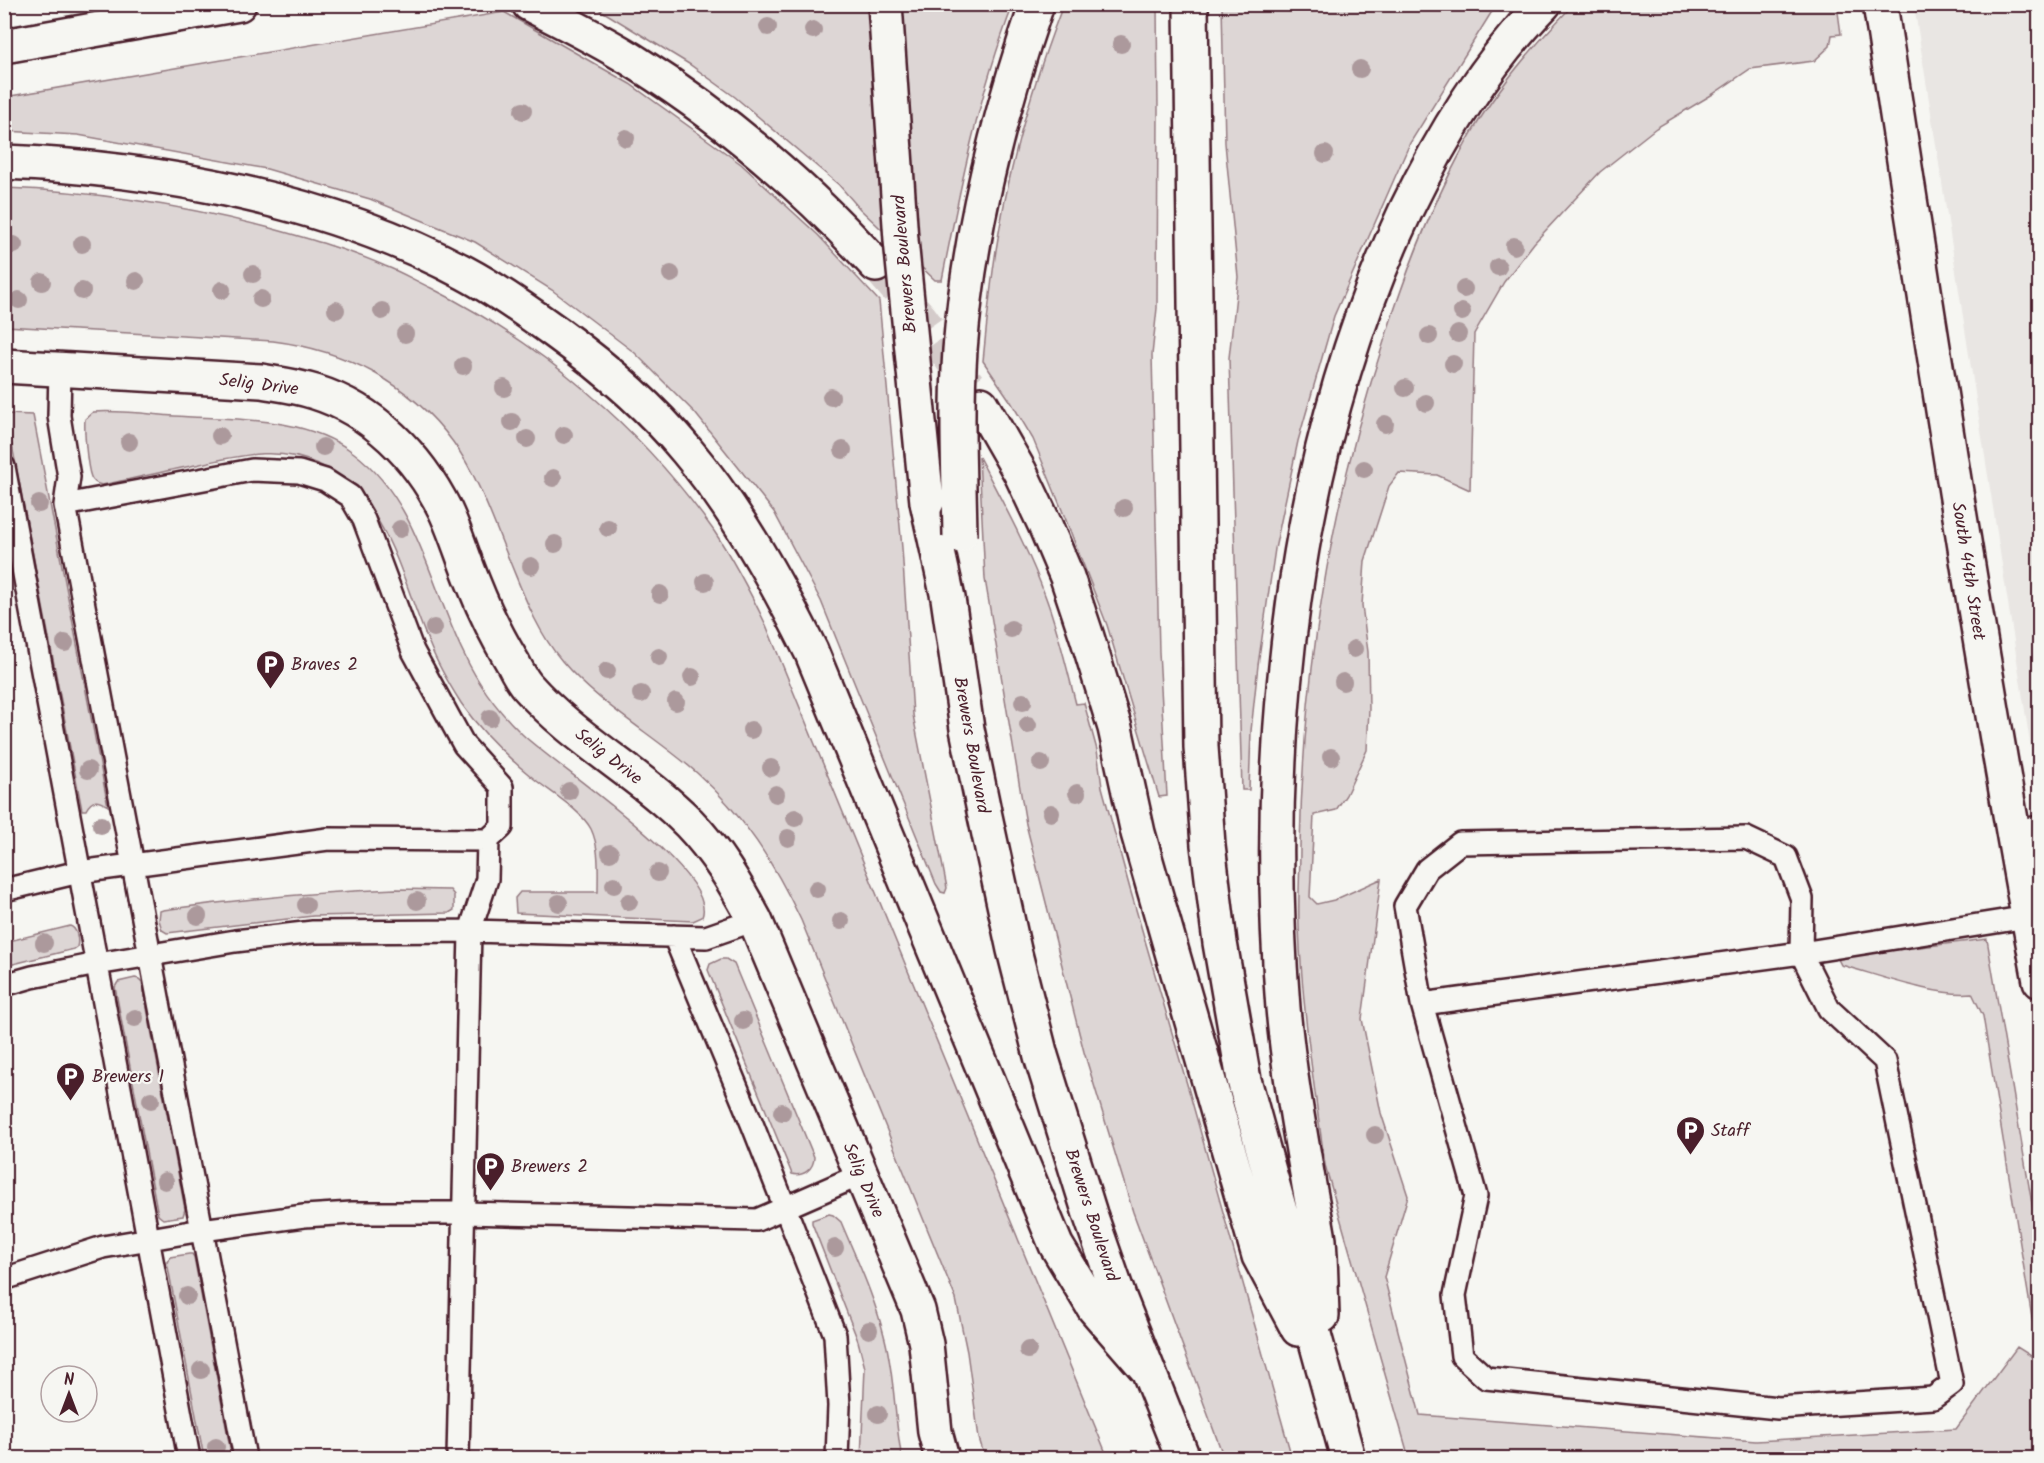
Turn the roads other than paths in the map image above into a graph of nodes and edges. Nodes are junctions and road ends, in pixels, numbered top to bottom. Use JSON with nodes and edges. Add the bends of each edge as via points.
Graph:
{"nodes":[{"id":1,"x":239,"y":4,"type":"edge"},
{"id":2,"x":529,"y":4,"type":"edge"},
{"id":3,"x":885,"y":4,"type":"edge"},
{"id":4,"x":1037,"y":4,"type":"edge"},
{"id":5,"x":1191,"y":4,"type":"edge"},
{"id":6,"x":1544,"y":4,"type":"edge"},
{"id":7,"x":1880,"y":4,"type":"edge"},
{"id":8,"x":4,"y":46,"type":"edge"},
{"id":9,"x":4,"y":162,"type":"edge"},
{"id":10,"x":876,"y":265,"type":"tunnel mouth"},
{"id":11,"x":4,"y":366,"type":"edge"},
{"id":12,"x":60,"y":368,"type":"junction"},
{"id":13,"x":981,"y":404,"type":"tunnel mouth"},
{"id":14,"x":4,"y":467,"type":"edge"},
{"id":15,"x":65,"y":505,"type":"junction"},
{"id":16,"x":948,"y":598,"type":"junction"},
{"id":17,"x":2026,"y":829,"type":"edge"},
{"id":18,"x":488,"y":840,"type":"junction"},
{"id":19,"x":133,"y":864,"type":"junction"},
{"id":20,"x":79,"y":872,"type":"junction"},
{"id":21,"x":4,"y":890,"type":"edge"},
{"id":22,"x":2028,"y":917,"type":"junction"},
{"id":23,"x":755,"y":920,"type":"junction"},
{"id":24,"x":470,"y":931,"type":"junction"},
{"id":25,"x":674,"y":936,"type":"junction"},
{"id":26,"x":1801,"y":953,"type":"junction"},
{"id":27,"x":150,"y":955,"type":"junction"},
{"id":28,"x":97,"y":964,"type":"junction"},
{"id":29,"x":2040,"y":981,"type":"edge"},
{"id":30,"x":4,"y":985,"type":"edge"},
{"id":31,"x":1422,"y":1004,"type":"junction"},
{"id":32,"x":862,"y":1174,"type":"junction"},
{"id":33,"x":784,"y":1208,"type":"junction"},
{"id":34,"x":464,"y":1213,"type":"junction"},
{"id":35,"x":202,"y":1230,"type":"junction"},
{"id":36,"x":149,"y":1239,"type":"junction"},
{"id":37,"x":4,"y":1279,"type":"edge"},
{"id":38,"x":1146,"y":1368,"type":"junction"},
{"id":39,"x":1325,"y":1378,"type":"junction"},
{"id":40,"x":189,"y":1458,"type":"edge"},
{"id":41,"x":245,"y":1458,"type":"edge"},
{"id":42,"x":458,"y":1458,"type":"edge"},
{"id":43,"x":837,"y":1458,"type":"edge"},
{"id":44,"x":942,"y":1458,"type":"edge"},
{"id":45,"x":1182,"y":1458,"type":"edge"},
{"id":46,"x":1348,"y":1458,"type":"edge"}],
"edges":[{"from":1,"to":8,"type":"main road"},
{"from":2,"to":10,"type":"main road","via":[[637,63],[703,109],[787,176]]},
{"from":3,"to":16,"type":"main road","name":"Brewers Boulevard","bridge":true,"via":[[901,240],[927,502]]},
{"from":4,"to":16,"type":"main road","bridge":true,"via":[[987,168],[967,284],[960,351],[960,536]]},
{"from":5,"to":39,"type":"main road","via":[[1201,735],[1208,845],[1244,1080]]},
{"from":6,"to":39,"type":"main road","via":[[1491,66],[1457,116],[1398,227],[1351,350],[1302,550],[1281,726],[1280,953],[1289,1068],[1319,1240]]},
{"from":7,"to":17,"type":"main road","name":"South 44th Street","via":[[1904,161]]},
{"from":9,"to":38,"type":"main road","via":[[48,163],[189,182],[333,217],[400,243],[465,273],[588,355],[687,450],[753,544],[811,651],[1056,1245],[1094,1308]]},
{"from":11,"to":12,"type":"main road","name":"Selig Drive"},
{"from":12,"to":15,"type":"lane","via":[[59,416],[69,477]]},
{"from":12,"to":23,"type":"main road","name":"Selig Drive","via":[[294,386],[343,403],[385,431],[418,464],[440,502],[482,606],[525,683],[547,708],[688,822],[729,873]]},
{"from":13,"to":39,"type":"main road","via":[[1020,472],[1067,577],[1115,728],[1138,833],[1258,1256]]},
{"from":14,"to":20,"type":"lane"},
{"from":15,"to":18,"type":"lane","via":[[252,470],[299,472],[325,480],[350,496],[364,520],[413,651],[464,745],[502,787],[502,827]]},
{"from":15,"to":19,"type":"lane"},
{"from":16,"to":38,"type":"main road","name":"Brewers Boulevard","via":[[969,740],[1041,1056],[1090,1214]]},
{"from":17,"to":22,"type":"main road","name":"South 44th Street"},
{"from":18,"to":19,"type":"lane","via":[[328,839]]},
{"from":18,"to":24,"type":"lane","via":[[487,879]]},
{"from":19,"to":20,"type":"lane"},
{"from":19,"to":27,"type":"lane"},
{"from":20,"to":21,"type":"lane"},
{"from":20,"to":28,"type":"lane"},
{"from":22,"to":26,"type":"lane"},
{"from":22,"to":29,"type":"main road","name":"South 44th Street"},
{"from":23,"to":25,"type":"lane","via":[[706,937]]},
{"from":23,"to":32,"type":"main road","name":"Selig Drive"},
{"from":24,"to":25,"type":"lane"},
{"from":24,"to":27,"type":"lane","via":[[313,932]]},
{"from":24,"to":34,"type":"lane"},
{"from":25,"to":33,"type":"lane"},
{"from":26,"to":31,"type":"lane"},
{"from":26,"to":31,"type":"lane","via":[[1802,899],[1786,857],[1746,838],[1460,843],[1427,869],[1405,906]]},
{"from":26,"to":31,"type":"lane","via":[[1829,1009],[1885,1061],[1952,1384],[1933,1398],[1778,1408],[1486,1378],[1462,1356],[1455,1295],[1476,1196]]},
{"from":27,"to":28,"type":"lane"},
{"from":27,"to":35,"type":"lane"},
{"from":28,"to":30,"type":"lane"},
{"from":28,"to":36,"type":"lane"},
{"from":32,"to":33,"type":"lane"},
{"from":32,"to":44,"type":"main road","name":"Selig Drive","via":[[918,1310]]},
{"from":33,"to":34,"type":"lane","via":[[757,1220]]},
{"from":33,"to":43,"type":"lane","via":[[835,1335]]},
{"from":34,"to":35,"type":"lane","via":[[304,1216]]},
{"from":34,"to":42,"type":"lane"},
{"from":35,"to":36,"type":"lane"},
{"from":35,"to":41,"type":"lane"},
{"from":36,"to":37,"type":"lane","via":[[103,1247]]},
{"from":36,"to":40,"type":"lane"},
{"from":38,"to":45,"type":"main road","name":"Brewers Boulevard"},
{"from":39,"to":46,"type":"main road"}]}
